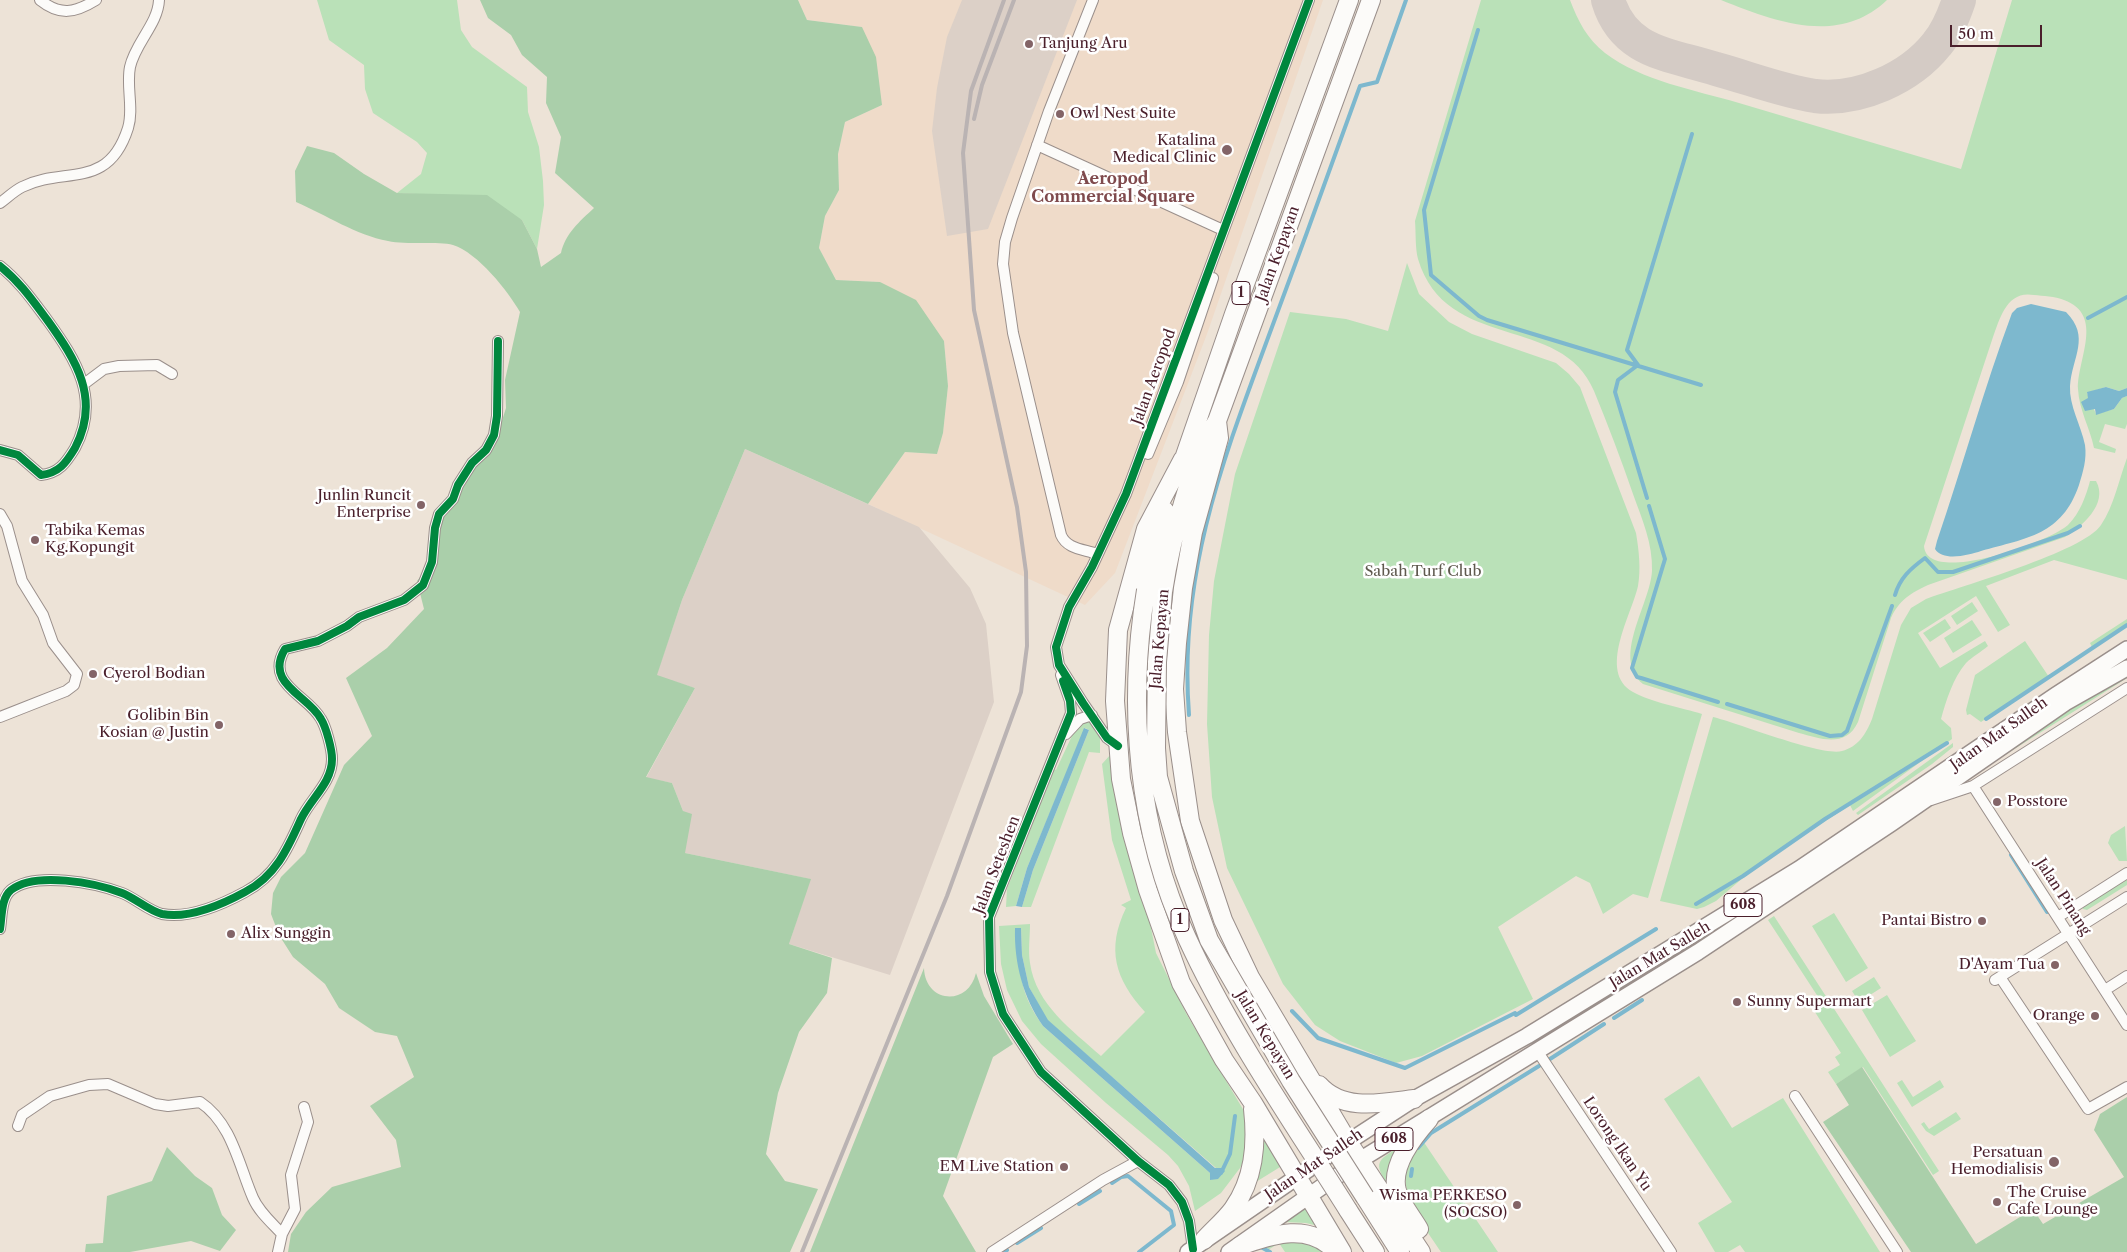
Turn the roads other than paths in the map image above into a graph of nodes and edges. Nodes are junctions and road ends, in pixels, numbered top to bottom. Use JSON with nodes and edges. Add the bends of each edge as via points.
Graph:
{"nodes":[{"id":1,"x":96,"y":0,"type":"edge"},
{"id":2,"x":159,"y":0,"type":"edge"},
{"id":3,"x":1092,"y":0,"type":"edge"},
{"id":4,"x":1309,"y":0,"type":"edge"},
{"id":5,"x":1349,"y":0,"type":"edge"},
{"id":6,"x":1371,"y":0,"type":"edge"},
{"id":7,"x":44,"y":1,"type":"edge"},
{"id":8,"x":1037,"y":145,"type":"junction"},
{"id":9,"x":0,"y":203,"type":"edge"},
{"id":10,"x":1224,"y":230,"type":"junction"},
{"id":11,"x":0,"y":266,"type":"edge"},
{"id":12,"x":498,"y":341,"type":"dead end"},
{"id":13,"x":172,"y":374,"type":"dead end"},
{"id":14,"x":84,"y":384,"type":"junction"},
{"id":15,"x":1218,"y":421,"type":"junction"},
{"id":16,"x":0,"y":450,"type":"edge"},
{"id":17,"x":1184,"y":459,"type":"junction"},
{"id":18,"x":0,"y":514,"type":"edge"},
{"id":19,"x":1097,"y":554,"type":"junction"},
{"id":20,"x":1155,"y":591,"type":"junction"},
{"id":21,"x":2127,"y":650,"type":"edge"},
{"id":22,"x":1059,"y":665,"type":"junction"},
{"id":23,"x":2127,"y":668,"type":"edge"},
{"id":24,"x":2127,"y":688,"type":"edge"},
{"id":25,"x":1092,"y":715,"type":"junction"},
{"id":26,"x":0,"y":718,"type":"edge"},
{"id":27,"x":1061,"y":741,"type":"junction"},
{"id":28,"x":1118,"y":746,"type":"junction"},
{"id":29,"x":1973,"y":786,"type":"junction"},
{"id":30,"x":1920,"y":804,"type":"junction"},
{"id":31,"x":2127,"y":873,"type":"edge"},
{"id":32,"x":2127,"y":897,"type":"edge"},
{"id":33,"x":2058,"y":917,"type":"junction"},
{"id":34,"x":0,"y":929,"type":"edge"},
{"id":35,"x":2068,"y":934,"type":"junction"},
{"id":36,"x":2127,"y":976,"type":"edge"},
{"id":37,"x":2105,"y":990,"type":"junction"},
{"id":38,"x":2127,"y":1025,"type":"edge"},
{"id":39,"x":1538,"y":1052,"type":"junction"},
{"id":40,"x":1309,"y":1074,"type":"junction"},
{"id":41,"x":2127,"y":1086,"type":"edge"},
{"id":42,"x":1795,"y":1096,"type":"dead end"},
{"id":43,"x":1414,"y":1099,"type":"junction"},
{"id":44,"x":1253,"y":1103,"type":"junction"},
{"id":45,"x":304,"y":1108,"type":"dead end"},
{"id":46,"x":1428,"y":1119,"type":"junction"},
{"id":47,"x":18,"y":1126,"type":"dead end"},
{"id":48,"x":1348,"y":1142,"type":"junction"},
{"id":49,"x":1360,"y":1160,"type":"junction"},
{"id":50,"x":1138,"y":1161,"type":"junction"},
{"id":51,"x":1296,"y":1177,"type":"junction"},
{"id":52,"x":1309,"y":1197,"type":"junction"},
{"id":53,"x":282,"y":1234,"type":"junction"},
{"id":54,"x":1195,"y":1247,"type":"edge"},
{"id":55,"x":1234,"y":1249,"type":"edge"},
{"id":56,"x":278,"y":1252,"type":"edge"},
{"id":57,"x":992,"y":1252,"type":"edge"},
{"id":58,"x":1336,"y":1252,"type":"edge"},
{"id":59,"x":1342,"y":1252,"type":"edge"},
{"id":60,"x":1375,"y":1252,"type":"edge"},
{"id":61,"x":1400,"y":1252,"type":"edge"},
{"id":62,"x":1423,"y":1252,"type":"edge"},
{"id":63,"x":1671,"y":1252,"type":"edge"},
{"id":64,"x":1897,"y":1252,"type":"edge"}],
"edges":[{"from":1,"to":7,"type":"street","via":[[66,11],[50,9]]},
{"from":2,"to":9,"type":"street","via":[[131,64],[128,77],[129,125],[116,152],[98,169],[22,187]]},
{"from":3,"to":8,"type":"street"},
{"from":4,"to":10,"type":"street","name":"Jalan Aeropod"},
{"from":5,"to":17,"type":"highway","name":"Jalan Kepayan","number":"1","via":[[1230,323]]},
{"from":6,"to":15,"type":"highway","name":"Jalan Kepayan","number":"1"},
{"from":8,"to":10,"type":"street"},
{"from":8,"to":19,"type":"street","via":[[1005,242],[1002,264],[1005,289],[1061,534],[1070,546]]},
{"from":10,"to":19,"type":"street","name":"Jalan Aeropod","via":[[1126,494]]},
{"from":11,"to":14,"type":"street","via":[[25,289],[64,341]]},
{"from":12,"to":34,"type":"street","via":[[494,435],[486,450],[472,463],[453,499],[439,514],[432,562],[422,585],[404,600],[359,617],[318,641],[285,649],[280,658],[281,674],[290,690],[321,719],[332,759],[329,776],[309,805],[289,848],[264,880],[231,898],[186,914],[162,914],[121,893],[89,884],[34,881],[22,884],[8,894]]},
{"from":13,"to":14,"type":"street","via":[[157,365],[119,366],[104,369]]},
{"from":14,"to":16,"type":"street","via":[[86,408],[79,439],[65,464],[54,473],[41,475],[18,454]]},
{"from":15,"to":20,"type":"highway","name":"Jalan Kepayan","number":"1","via":[[1196,466],[1167,567]]},
{"from":15,"to":40,"type":"highway","via":[[1219,438],[1193,532],[1177,642],[1175,698],[1185,796],[1198,850],[1223,920],[1250,977]]},
{"from":17,"to":20,"type":"highway","name":"Jalan Kepayan","number":"1","via":[[1158,532]]},
{"from":17,"to":28,"type":"highway","via":[[1146,529],[1118,630],[1115,693]]},
{"from":18,"to":26,"type":"street","via":[[7,526],[22,582],[43,615],[53,643],[77,674],[74,685],[66,691]]},
{"from":19,"to":22,"type":"street","name":"Jalan Aeropod","via":[[1069,607],[1058,636]]},
{"from":20,"to":60,"type":"highway","name":"Jalan Kepayan","number":"1","bridge":true,"via":[[1137,661],[1136,716],[1142,779],[1163,871],[1186,936],[1228,1021]]},
{"from":20,"to":61,"type":"highway","name":"Jalan Kepayan","number":"1","bridge":true,"via":[[1158,777],[1199,914],[1209,940],[1291,1081]]},
{"from":21,"to":43,"type":"main road","name":"Jalan Mat Salleh","number":"608","via":[[1800,870],[1527,1036]]},
{"from":22,"to":25,"type":"street","name":"Jalan Aeropod"},
{"from":22,"to":27,"type":"street","name":"Jalan Seteshen","via":[[1071,707]]},
{"from":23,"to":30,"type":"main road","name":"Jalan Mat Salleh","number":"608","via":[[2065,703]]},
{"from":24,"to":29,"type":"street"},
{"from":25,"to":27,"type":"street","name":"Jalan Seteshen","via":[[1080,718]]},
{"from":25,"to":28,"type":"street","name":"Jalan Aeropod","via":[[1107,738]]},
{"from":27,"to":50,"type":"street","name":"Jalan Seteshen","via":[[989,917],[990,972],[1003,1014],[1041,1072]]},
{"from":28,"to":44,"type":"highway","via":[[1132,834],[1168,952],[1197,1014]]},
{"from":29,"to":30,"type":"street"},
{"from":29,"to":33,"type":"street","name":"Jalan Pinang"},
{"from":30,"to":39,"type":"main road","name":"Jalan Mat Salleh","number":"608","via":[[1698,952]]},
{"from":31,"to":33,"type":"street"},
{"from":32,"to":35,"type":"street"},
{"from":33,"to":35,"type":"street","name":"Jalan Pinang"},
{"from":35,"to":37,"type":"street","name":"Jalan Pinang"},
{"from":35,"to":41,"type":"street","via":[[1997,979],[2088,1109]]},
{"from":36,"to":37,"type":"street"},
{"from":37,"to":38,"type":"street","name":"Jalan Pinang"},
{"from":39,"to":46,"type":"main road","name":"Jalan Mat Salleh","number":"608"},
{"from":39,"to":63,"type":"street","name":"Lorong Ikan Yu"},
{"from":40,"to":43,"type":"highway","via":[[1336,1099],[1375,1104]]},
{"from":40,"to":48,"type":"highway"},
{"from":42,"to":64,"type":"street"},
{"from":43,"to":48,"type":"main road","name":"Jalan Mat Salleh","number":"608"},
{"from":44,"to":51,"type":"highway"},
{"from":44,"to":54,"type":"highway","via":[[1256,1142],[1244,1190],[1232,1210]]},
{"from":45,"to":53,"type":"street","via":[[308,1122],[291,1175],[295,1209]]},
{"from":46,"to":49,"type":"main road","name":"Jalan Mat Salleh","number":"608"},
{"from":46,"to":62,"type":"highway","via":[[1403,1156],[1397,1173],[1397,1191],[1425,1239]]},
{"from":47,"to":53,"type":"street","via":[[22,1115],[50,1096],[89,1085],[108,1084],[155,1104],[168,1106],[200,1102],[231,1142],[253,1199]]},
{"from":48,"to":49,"type":"highway"},
{"from":48,"to":51,"type":"main road","name":"Jalan Mat Salleh","number":"608"},
{"from":49,"to":52,"type":"main road","name":"Jalan Mat Salleh","number":"608"},
{"from":49,"to":62,"type":"highway"},
{"from":50,"to":54,"type":"street","name":"Jalan Seteshen","via":[[1169,1185],[1182,1202]]},
{"from":50,"to":57,"type":"street"},
{"from":51,"to":52,"type":"highway"},
{"from":51,"to":54,"type":"main road","name":"Jalan Mat Salleh"},
{"from":52,"to":55,"type":"main road","name":"Jalan Mat Salleh"},
{"from":52,"to":59,"type":"highway"},
{"from":53,"to":56,"type":"street"},
{"from":55,"to":58,"type":"highway","via":[[1270,1235],[1301,1232],[1320,1237]]}]}
